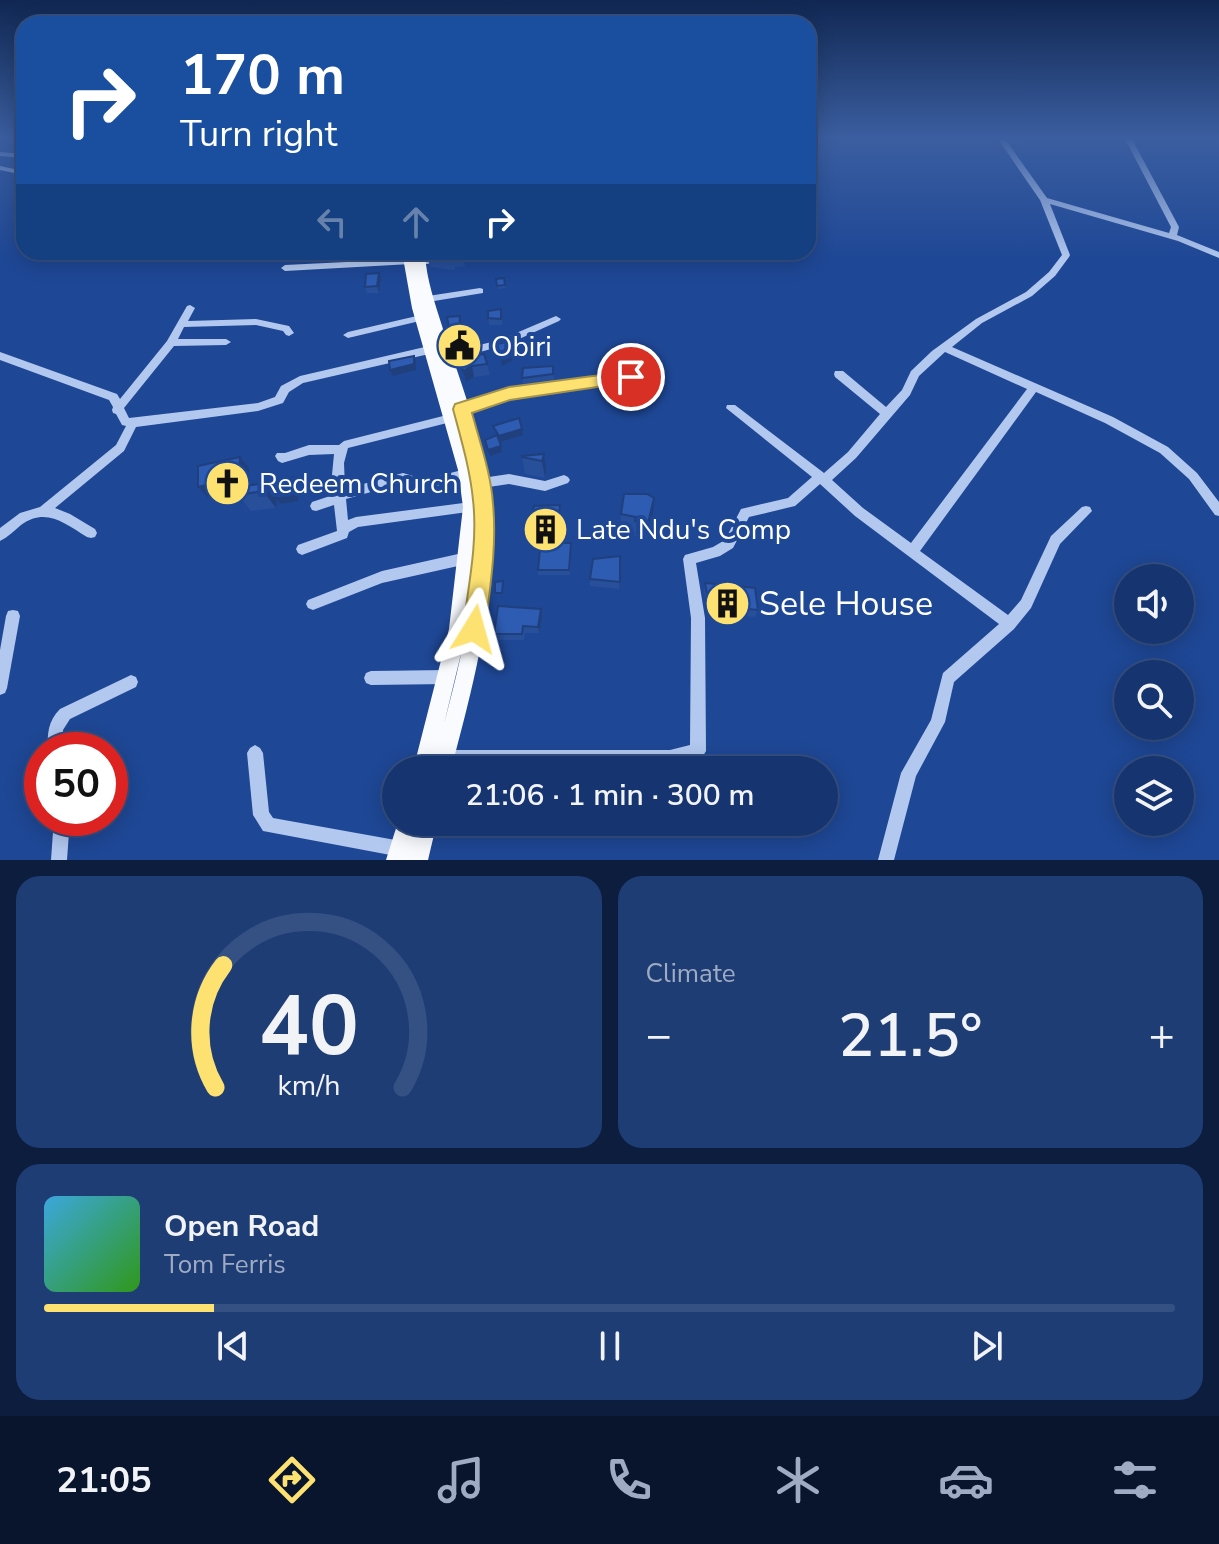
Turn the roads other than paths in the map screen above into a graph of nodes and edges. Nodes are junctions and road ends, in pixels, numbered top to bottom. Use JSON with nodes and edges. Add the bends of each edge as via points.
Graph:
{"nodes":[{"id":1,"x":1029,"y":179,"type":"edge"},
{"id":2,"x":1149,"y":179,"type":"edge"},
{"id":3,"x":1044,"y":200,"type":"junction"},
{"id":4,"x":1172,"y":236,"type":"junction"},
{"id":5,"x":1219,"y":255,"type":"edge"},
{"id":6,"x":379,"y":260,"type":"edge"},
{"id":7,"x":414,"y":260,"type":"edge"},
{"id":8,"x":415,"y":260,"type":"edge"},
{"id":9,"x":285,"y":268,"type":"dead end"},
{"id":10,"x":480,"y":291,"type":"dead end"},
{"id":11,"x":428,"y":299,"type":"junction"},
{"id":12,"x":190,"y":308,"type":"dead end"},
{"id":13,"x":421,"y":318,"type":"junction"},
{"id":14,"x":556,"y":319,"type":"dead end"},
{"id":15,"x":182,"y":324,"type":"junction"},
{"id":16,"x":289,"y":333,"type":"dead end"},
{"id":17,"x":348,"y":335,"type":"dead end"},
{"id":18,"x":226,"y":342,"type":"dead end"},
{"id":19,"x":171,"y":343,"type":"junction"},
{"id":20,"x":944,"y":348,"type":"junction"},
{"id":21,"x":429,"y":350,"type":"junction"},
{"id":22,"x":0,"y":356,"type":"edge"},
{"id":23,"x":446,"y":357,"type":"junction"},
{"id":24,"x":839,"y":374,"type":"dead end"},
{"id":25,"x":631,"y":377,"type":"dead end"},
{"id":26,"x":1034,"y":387,"type":"junction"},
{"id":27,"x":731,"y":408,"type":"dead end"},
{"id":28,"x":117,"y":410,"type":"junction"},
{"id":29,"x":887,"y":413,"type":"junction"},
{"id":30,"x":456,"y":414,"type":"junction"},
{"id":31,"x":133,"y":423,"type":"junction"},
{"id":32,"x":340,"y":449,"type":"junction"},
{"id":33,"x":281,"y":456,"type":"dead end"},
{"id":34,"x":466,"y":474,"type":"junction"},
{"id":35,"x":822,"y":479,"type":"junction"},
{"id":36,"x":564,"y":480,"type":"dead end"},
{"id":37,"x":482,"y":483,"type":"junction"},
{"id":38,"x":339,"y":497,"type":"junction"},
{"id":39,"x":316,"y":506,"type":"dead end"},
{"id":40,"x":471,"y":507,"type":"junction"},
{"id":41,"x":43,"y":511,"type":"junction"},
{"id":42,"x":1086,"y":511,"type":"dead end"},
{"id":43,"x":1219,"y":511,"type":"edge"},
{"id":44,"x":343,"y":529,"type":"junction"},
{"id":45,"x":91,"y":533,"type":"dead end"},
{"id":46,"x":0,"y":536,"type":"edge"},
{"id":47,"x":473,"y":548,"type":"junction"},
{"id":48,"x":302,"y":549,"type":"dead end"},
{"id":49,"x":912,"y":552,"type":"junction"},
{"id":50,"x":313,"y":604,"type":"dead end"},
{"id":51,"x":13,"y":616,"type":"dead end"},
{"id":52,"x":1009,"y":624,"type":"junction"},
{"id":53,"x":447,"y":677,"type":"junction"},
{"id":54,"x":371,"y":678,"type":"dead end"},
{"id":55,"x":131,"y":682,"type":"dead end"},
{"id":56,"x":0,"y":688,"type":"edge"},
{"id":57,"x":54,"y":732,"type":"edge"},
{"id":58,"x":255,"y":753,"type":"dead end"},
{"id":59,"x":427,"y":756,"type":"edge"},
{"id":60,"x":445,"y":756,"type":"edge"},
{"id":61,"x":678,"y":756,"type":"edge"},
{"id":62,"x":61,"y":836,"type":"edge"},
{"id":63,"x":407,"y":836,"type":"edge"},
{"id":64,"x":418,"y":836,"type":"edge"},
{"id":65,"x":405,"y":856,"type":"edge"},
{"id":66,"x":59,"y":860,"type":"edge"},
{"id":67,"x":886,"y":860,"type":"edge"}],
"edges":[{"from":1,"to":3,"type":"street"},
{"from":2,"to":4,"type":"street","via":[[1175,227]]},
{"from":3,"to":4,"type":"street"},
{"from":3,"to":20,"type":"street","via":[[1065,248],[1063,262],[1029,294],[979,321]]},
{"from":4,"to":5,"type":"street"},
{"from":6,"to":9,"type":"street"},
{"from":7,"to":13,"type":"main road"},
{"from":8,"to":11,"type":"main road"},
{"from":10,"to":11,"type":"street"},
{"from":11,"to":23,"type":"main road"},
{"from":12,"to":15,"type":"street"},
{"from":13,"to":17,"type":"street"},
{"from":13,"to":21,"type":"main road"},
{"from":14,"to":23,"type":"street","via":[[503,343]]},
{"from":15,"to":16,"type":"street","via":[[262,322]]},
{"from":15,"to":19,"type":"street"},
{"from":18,"to":19,"type":"street"},
{"from":19,"to":28,"type":"street"},
{"from":20,"to":26,"type":"street"},
{"from":20,"to":29,"type":"street","via":[[915,374]]},
{"from":21,"to":30,"type":"main road"},
{"from":21,"to":31,"type":"street","via":[[300,380],[279,400],[258,407]]},
{"from":22,"to":28,"type":"street","via":[[113,397]]},
{"from":23,"to":30,"type":"main road"},
{"from":24,"to":29,"type":"street"},
{"from":25,"to":30,"type":"street","via":[[509,393]]},
{"from":26,"to":43,"type":"street","via":[[1164,450],[1193,476]]},
{"from":26,"to":49,"type":"street"},
{"from":27,"to":35,"type":"street"},
{"from":28,"to":31,"type":"street"},
{"from":29,"to":35,"type":"street","via":[[852,455]]},
{"from":30,"to":32,"type":"street"},
{"from":30,"to":34,"type":"main road"},
{"from":30,"to":37,"type":"main road"},
{"from":31,"to":41,"type":"street","via":[[120,448]]},
{"from":32,"to":33,"type":"street"},
{"from":32,"to":38,"type":"street"},
{"from":34,"to":38,"type":"street","via":[[410,488],[409,479],[403,478]]},
{"from":34,"to":40,"type":"main road"},
{"from":35,"to":49,"type":"street"},
{"from":35,"to":61,"type":"street","via":[[791,502],[745,513],[729,544],[689,559],[698,618],[698,751]]},
{"from":36,"to":37,"type":"street","via":[[545,486],[509,479]]},
{"from":37,"to":47,"type":"main road"},
{"from":38,"to":39,"type":"street"},
{"from":38,"to":44,"type":"street"},
{"from":40,"to":44,"type":"street","via":[[356,522]]},
{"from":40,"to":47,"type":"main road"},
{"from":41,"to":45,"type":"street","via":[[55,511]]},
{"from":41,"to":46,"type":"street","via":[[18,519]]},
{"from":42,"to":52,"type":"street","via":[[1055,540],[1026,604]]},
{"from":44,"to":48,"type":"street","via":[[337,537]]},
{"from":47,"to":50,"type":"street"},
{"from":47,"to":53,"type":"main road"},
{"from":47,"to":60,"type":"main road","via":[[474,629]]},
{"from":49,"to":52,"type":"street"},
{"from":51,"to":56,"type":"street"},
{"from":52,"to":67,"type":"street","via":[[948,678],[938,722],[909,773]]},
{"from":53,"to":54,"type":"street"},
{"from":53,"to":59,"type":"main road"},
{"from":55,"to":57,"type":"street","via":[[65,714]]},
{"from":58,"to":65,"type":"street","via":[[261,815],[269,825]]},
{"from":62,"to":66,"type":"street"},
{"from":63,"to":65,"type":"main road"},
{"from":64,"to":65,"type":"main road"}]}
